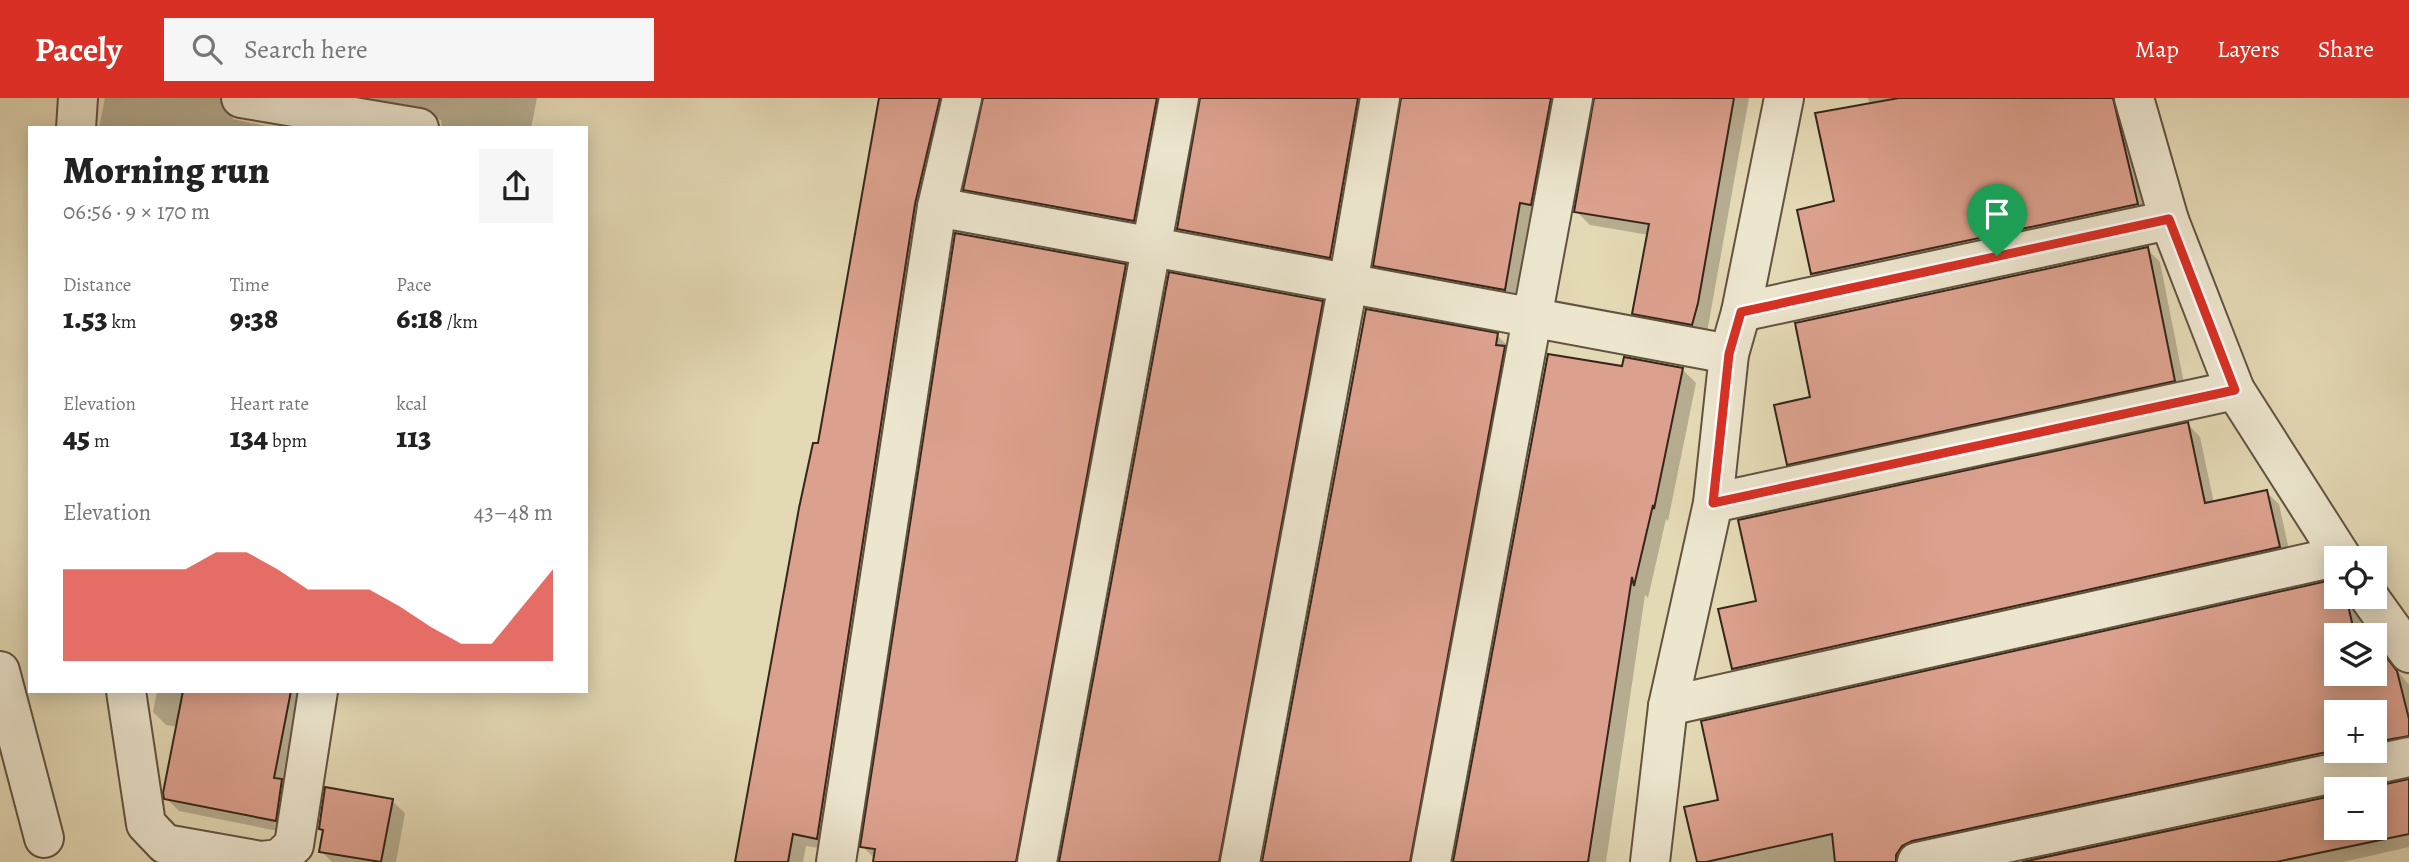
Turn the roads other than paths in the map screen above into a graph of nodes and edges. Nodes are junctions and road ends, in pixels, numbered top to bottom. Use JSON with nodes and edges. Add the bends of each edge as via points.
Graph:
{"nodes":[{"id":1,"x":78,"y":98,"type":"edge"},
{"id":2,"x":241,"y":98,"type":"edge"},
{"id":3,"x":425,"y":98,"type":"edge"},
{"id":4,"x":962,"y":98,"type":"edge"},
{"id":5,"x":1179,"y":98,"type":"edge"},
{"id":6,"x":1380,"y":98,"type":"edge"},
{"id":7,"x":1573,"y":98,"type":"edge"},
{"id":8,"x":1784,"y":98,"type":"edge"},
{"id":9,"x":2134,"y":98,"type":"edge"},
{"id":10,"x":76,"y":126,"type":"edge"},
{"id":11,"x":407,"y":126,"type":"edge"},
{"id":12,"x":419,"y":126,"type":"edge"},
{"id":13,"x":937,"y":207,"type":"junction"},
{"id":14,"x":2169,"y":219,"type":"junction"},
{"id":15,"x":1150,"y":246,"type":"junction"},
{"id":16,"x":1348,"y":284,"type":"junction"},
{"id":17,"x":1741,"y":312,"type":"junction"},
{"id":18,"x":1532,"y":317,"type":"junction"},
{"id":19,"x":1729,"y":354,"type":"junction"},
{"id":20,"x":2235,"y":390,"type":"junction"},
{"id":21,"x":1713,"y":503,"type":"junction"},
{"id":22,"x":2334,"y":546,"type":"edge"},
{"id":23,"x":2324,"y":561,"type":"edge"},
{"id":24,"x":2378,"y":609,"type":"edge"},
{"id":25,"x":2409,"y":653,"type":"edge"},
{"id":26,"x":0,"y":671,"type":"edge"},
{"id":27,"x":127,"y":693,"type":"edge"},
{"id":28,"x":318,"y":693,"type":"edge"},
{"id":29,"x":1668,"y":706,"type":"junction"},
{"id":30,"x":2409,"y":757,"type":"edge"},
{"id":31,"x":44,"y":838,"type":"dead end"},
{"id":32,"x":836,"y":862,"type":"edge"},
{"id":33,"x":1037,"y":862,"type":"edge"},
{"id":34,"x":1241,"y":862,"type":"edge"},
{"id":35,"x":1431,"y":862,"type":"edge"},
{"id":36,"x":1650,"y":862,"type":"edge"},
{"id":37,"x":1917,"y":862,"type":"edge"}],
"edges":[{"from":1,"to":10,"type":"street"},
{"from":2,"to":11,"type":"street"},
{"from":3,"to":12,"type":"street"},
{"from":4,"to":13,"type":"street"},
{"from":5,"to":15,"type":"street"},
{"from":6,"to":16,"type":"street"},
{"from":7,"to":18,"type":"street"},
{"from":8,"to":17,"type":"street"},
{"from":9,"to":14,"type":"street"},
{"from":13,"to":15,"type":"street"},
{"from":13,"to":32,"type":"street"},
{"from":14,"to":17,"type":"street"},
{"from":14,"to":20,"type":"street"},
{"from":15,"to":16,"type":"street"},
{"from":15,"to":33,"type":"street"},
{"from":16,"to":18,"type":"street"},
{"from":16,"to":34,"type":"street"},
{"from":17,"to":19,"type":"street"},
{"from":18,"to":19,"type":"street"},
{"from":18,"to":35,"type":"street"},
{"from":19,"to":21,"type":"street"},
{"from":20,"to":21,"type":"street"},
{"from":20,"to":22,"type":"street"},
{"from":21,"to":29,"type":"street"},
{"from":23,"to":29,"type":"street"},
{"from":24,"to":25,"type":"street"},
{"from":26,"to":31,"type":"street"},
{"from":27,"to":28,"type":"street","via":[[146,824],[165,844],[261,861],[279,859],[294,845]]},
{"from":29,"to":36,"type":"street"},
{"from":30,"to":37,"type":"street"}]}
